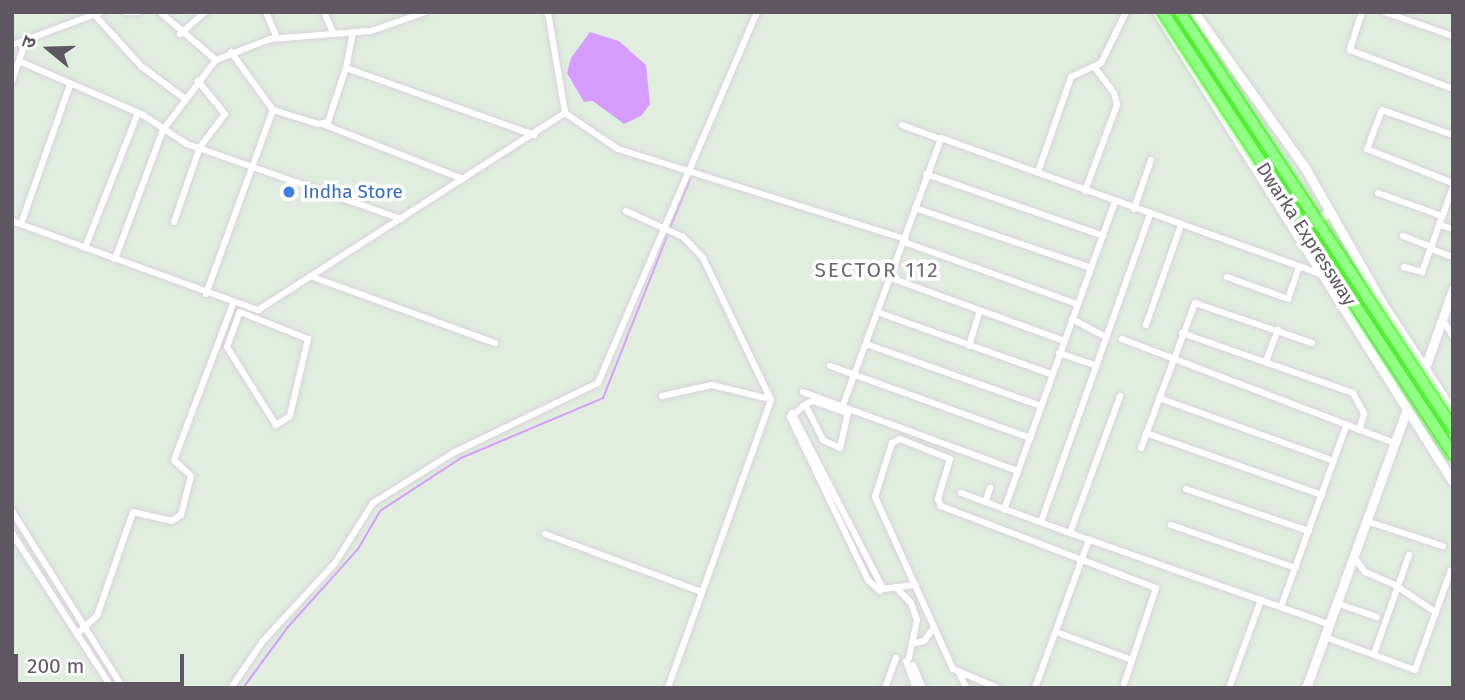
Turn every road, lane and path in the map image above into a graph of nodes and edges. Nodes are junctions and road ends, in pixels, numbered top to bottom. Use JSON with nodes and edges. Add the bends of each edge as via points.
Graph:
{"nodes":[{"id":1,"x":125,"y":12,"type":"edge"},
{"id":2,"x":139,"y":12,"type":"edge"},
{"id":3,"x":160,"y":12,"type":"edge"},
{"id":4,"x":205,"y":12,"type":"edge"},
{"id":5,"x":266,"y":12,"type":"edge"},
{"id":6,"x":426,"y":12,"type":"edge"},
{"id":7,"x":548,"y":12,"type":"edge"},
{"id":8,"x":757,"y":12,"type":"edge"},
{"id":9,"x":1126,"y":12,"type":"edge"},
{"id":10,"x":1157,"y":12,"type":"edge"},
{"id":11,"x":1163,"y":12,"type":"edge"},
{"id":12,"x":1180,"y":12,"type":"edge"},
{"id":13,"x":1194,"y":12,"type":"edge"},
{"id":14,"x":1362,"y":12,"type":"edge"},
{"id":15,"x":1384,"y":12,"type":"edge"},
{"id":16,"x":95,"y":13,"type":"edge"},
{"id":17,"x":326,"y":13,"type":"edge"},
{"id":18,"x":352,"y":33,"type":"junction"},
{"id":19,"x":180,"y":34,"type":"junction"},
{"id":20,"x":334,"y":34,"type":"junction"},
{"id":21,"x":12,"y":36,"type":"edge"},
{"id":22,"x":1453,"y":36,"type":"edge"},
{"id":23,"x":277,"y":38,"type":"junction"},
{"id":24,"x":27,"y":39,"type":"junction"},
{"id":25,"x":15,"y":44,"type":"edge"},
{"id":26,"x":231,"y":52,"type":"junction"},
{"id":27,"x":216,"y":60,"type":"junction"},
{"id":28,"x":19,"y":61,"type":"junction"},
{"id":29,"x":346,"y":68,"type":"junction"},
{"id":30,"x":1095,"y":68,"type":"junction"},
{"id":31,"x":12,"y":81,"type":"edge"},
{"id":32,"x":198,"y":81,"type":"junction"},
{"id":33,"x":70,"y":85,"type":"junction"},
{"id":34,"x":1453,"y":89,"type":"edge"},
{"id":35,"x":184,"y":99,"type":"junction"},
{"id":36,"x":273,"y":110,"type":"junction"},
{"id":37,"x":138,"y":113,"type":"junction"},
{"id":38,"x":565,"y":113,"type":"junction"},
{"id":39,"x":326,"y":125,"type":"junction"},
{"id":40,"x":902,"y":125,"type":"dead end"},
{"id":41,"x":163,"y":130,"type":"junction"},
{"id":42,"x":534,"y":135,"type":"junction"},
{"id":43,"x":1453,"y":135,"type":"edge"},
{"id":44,"x":940,"y":139,"type":"junction"},
{"id":45,"x":200,"y":147,"type":"junction"},
{"id":46,"x":1151,"y":160,"type":"dead end"},
{"id":47,"x":253,"y":166,"type":"junction"},
{"id":48,"x":1038,"y":172,"type":"junction"},
{"id":49,"x":688,"y":173,"type":"junction"},
{"id":50,"x":926,"y":174,"type":"junction"},
{"id":51,"x":463,"y":179,"type":"junction"},
{"id":52,"x":1453,"y":185,"type":"edge"},
{"id":53,"x":1085,"y":191,"type":"junction"},
{"id":54,"x":1378,"y":193,"type":"dead end"},
{"id":55,"x":1115,"y":202,"type":"junction"},
{"id":56,"x":915,"y":208,"type":"junction"},
{"id":57,"x":1134,"y":209,"type":"junction"},
{"id":58,"x":626,"y":211,"type":"dead end"},
{"id":59,"x":1330,"y":211,"type":"junction"},
{"id":60,"x":1150,"y":214,"type":"junction"},
{"id":61,"x":1443,"y":216,"type":"junction"},
{"id":62,"x":401,"y":219,"type":"junction"},
{"id":63,"x":12,"y":221,"type":"edge"},
{"id":64,"x":174,"y":222,"type":"dead end"},
{"id":65,"x":22,"y":224,"type":"junction"},
{"id":66,"x":1181,"y":225,"type":"junction"},
{"id":67,"x":1440,"y":225,"type":"junction"},
{"id":68,"x":665,"y":227,"type":"junction"},
{"id":69,"x":1453,"y":229,"type":"edge"},
{"id":70,"x":1104,"y":236,"type":"junction"},
{"id":71,"x":1297,"y":236,"type":"junction"},
{"id":72,"x":1403,"y":236,"type":"dead end"},
{"id":73,"x":904,"y":241,"type":"junction"},
{"id":74,"x":85,"y":248,"type":"junction"},
{"id":75,"x":1432,"y":248,"type":"junction"},
{"id":76,"x":1453,"y":257,"type":"edge"},
{"id":77,"x":115,"y":259,"type":"junction"},
{"id":78,"x":1299,"y":267,"type":"junction"},
{"id":79,"x":1404,"y":267,"type":"dead end"},
{"id":80,"x":1091,"y":268,"type":"junction"},
{"id":81,"x":1321,"y":275,"type":"junction"},
{"id":82,"x":310,"y":276,"type":"junction"},
{"id":83,"x":1227,"y":277,"type":"dead end"},
{"id":84,"x":891,"y":278,"type":"junction"},
{"id":85,"x":1453,"y":289,"type":"edge"},
{"id":86,"x":206,"y":294,"type":"junction"},
{"id":87,"x":233,"y":304,"type":"junction"},
{"id":88,"x":1077,"y":304,"type":"junction"},
{"id":89,"x":877,"y":312,"type":"junction"},
{"id":90,"x":980,"y":312,"type":"junction"},
{"id":91,"x":252,"y":313,"type":"junction"},
{"id":92,"x":1072,"y":319,"type":"junction"},
{"id":93,"x":1442,"y":319,"type":"junction"},
{"id":94,"x":1453,"y":323,"type":"edge"},
{"id":95,"x":1146,"y":325,"type":"dead end"},
{"id":96,"x":1278,"y":330,"type":"junction"},
{"id":97,"x":1182,"y":333,"type":"junction"},
{"id":98,"x":1453,"y":336,"type":"edge"},
{"id":99,"x":1106,"y":337,"type":"junction"},
{"id":100,"x":1122,"y":339,"type":"dead end"},
{"id":101,"x":1064,"y":341,"type":"junction"},
{"id":102,"x":495,"y":343,"type":"dead end"},
{"id":103,"x":1312,"y":343,"type":"dead end"},
{"id":104,"x":866,"y":344,"type":"junction"},
{"id":105,"x":969,"y":346,"type":"junction"},
{"id":106,"x":1059,"y":353,"type":"junction"},
{"id":107,"x":1266,"y":361,"type":"junction"},
{"id":108,"x":1173,"y":362,"type":"junction"},
{"id":109,"x":830,"y":366,"type":"dead end"},
{"id":110,"x":1096,"y":366,"type":"junction"},
{"id":111,"x":1425,"y":368,"type":"junction"},
{"id":112,"x":1051,"y":374,"type":"junction"},
{"id":113,"x":855,"y":375,"type":"junction"},
{"id":114,"x":803,"y":392,"type":"dead end"},
{"id":115,"x":662,"y":396,"type":"dead end"},
{"id":116,"x":1120,"y":396,"type":"dead end"},
{"id":117,"x":1159,"y":398,"type":"junction"},
{"id":118,"x":770,"y":399,"type":"junction"},
{"id":119,"x":805,"y":404,"type":"junction"},
{"id":120,"x":843,"y":405,"type":"junction"},
{"id":121,"x":1041,"y":406,"type":"junction"},
{"id":122,"x":1406,"y":412,"type":"junction"},
{"id":123,"x":1453,"y":412,"type":"edge"},
{"id":124,"x":1346,"y":426,"type":"junction"},
{"id":125,"x":1453,"y":427,"type":"edge"},
{"id":126,"x":1359,"y":430,"type":"junction"},
{"id":127,"x":1146,"y":433,"type":"junction"},
{"id":128,"x":1030,"y":438,"type":"junction"},
{"id":129,"x":1395,"y":443,"type":"junction"},
{"id":130,"x":1141,"y":448,"type":"dead end"},
{"id":131,"x":1453,"y":454,"type":"edge"},
{"id":132,"x":1334,"y":461,"type":"junction"},
{"id":133,"x":1018,"y":471,"type":"junction"},
{"id":134,"x":1453,"y":482,"type":"edge"},
{"id":135,"x":990,"y":488,"type":"dead end"},
{"id":136,"x":1186,"y":489,"type":"dead end"},
{"id":137,"x":961,"y":493,"type":"dead end"},
{"id":138,"x":1322,"y":495,"type":"junction"},
{"id":139,"x":985,"y":502,"type":"junction"},
{"id":140,"x":1004,"y":510,"type":"junction"},
{"id":141,"x":12,"y":511,"type":"edge"},
{"id":142,"x":1366,"y":521,"type":"junction"},
{"id":143,"x":1041,"y":522,"type":"junction"},
{"id":144,"x":1171,"y":525,"type":"dead end"},
{"id":145,"x":1309,"y":531,"type":"junction"},
{"id":146,"x":12,"y":533,"type":"edge"},
{"id":147,"x":1070,"y":533,"type":"junction"},
{"id":148,"x":545,"y":534,"type":"dead end"},
{"id":149,"x":1089,"y":540,"type":"junction"},
{"id":150,"x":1443,"y":546,"type":"dead end"},
{"id":151,"x":1409,"y":555,"type":"dead end"},
{"id":152,"x":1354,"y":557,"type":"junction"},
{"id":153,"x":1082,"y":559,"type":"junction"},
{"id":154,"x":1296,"y":568,"type":"junction"},
{"id":155,"x":1451,"y":570,"type":"dead end"},
{"id":156,"x":916,"y":585,"type":"junction"},
{"id":157,"x":1397,"y":586,"type":"junction"},
{"id":158,"x":896,"y":587,"type":"junction"},
{"id":159,"x":702,"y":592,"type":"junction"},
{"id":160,"x":1261,"y":600,"type":"junction"},
{"id":161,"x":1336,"y":603,"type":"junction"},
{"id":162,"x":1281,"y":607,"type":"junction"},
{"id":163,"x":1435,"y":612,"type":"junction"},
{"id":164,"x":1377,"y":617,"type":"dead end"},
{"id":165,"x":1329,"y":624,"type":"junction"},
{"id":166,"x":86,"y":626,"type":"junction"},
{"id":167,"x":934,"y":627,"type":"junction"},
{"id":168,"x":1056,"y":632,"type":"junction"},
{"id":169,"x":78,"y":633,"type":"junction"},
{"id":170,"x":1325,"y":637,"type":"junction"},
{"id":171,"x":916,"y":643,"type":"junction"},
{"id":172,"x":1374,"y":654,"type":"junction"},
{"id":173,"x":896,"y":658,"type":"dead end"},
{"id":174,"x":1132,"y":660,"type":"junction"},
{"id":175,"x":960,"y":674,"type":"junction"},
{"id":176,"x":1124,"y":684,"type":"dead end"},
{"id":177,"x":919,"y":686,"type":"edge"},
{"id":178,"x":112,"y":688,"type":"edge"},
{"id":179,"x":123,"y":688,"type":"edge"},
{"id":180,"x":231,"y":688,"type":"edge"},
{"id":181,"x":668,"y":688,"type":"edge"},
{"id":182,"x":885,"y":688,"type":"edge"},
{"id":183,"x":966,"y":688,"type":"edge"},
{"id":184,"x":998,"y":688,"type":"edge"},
{"id":185,"x":1035,"y":688,"type":"edge"},
{"id":186,"x":1228,"y":688,"type":"edge"},
{"id":187,"x":1306,"y":688,"type":"edge"}],
"edges":[{"from":1,"to":2,"type":"street"},
{"from":3,"to":19,"type":"street"},
{"from":4,"to":19,"type":"street"},
{"from":5,"to":23,"type":"street"},
{"from":6,"to":18,"type":"street","via":[[388,27]]},
{"from":7,"to":38,"type":"street"},
{"from":8,"to":49,"type":"street"},
{"from":9,"to":30,"type":"street","via":[[1111,51]]},
{"from":10,"to":71,"type":"street"},
{"from":11,"to":131,"type":"highway","name":"Dwarka Expressway","bridge":true},
{"from":12,"to":125,"type":"highway","name":"Dwarka Expressway","bridge":true},
{"from":13,"to":59,"type":"street"},
{"from":14,"to":34,"type":"street","via":[[1350,50]]},
{"from":15,"to":22,"type":"street"},
{"from":16,"to":24,"type":"street"},
{"from":16,"to":35,"type":"street","via":[[141,66]]},
{"from":17,"to":20,"type":"street"},
{"from":18,"to":20,"type":"street"},
{"from":18,"to":29,"type":"street"},
{"from":19,"to":27,"type":"street"},
{"from":20,"to":23,"type":"street"},
{"from":21,"to":25,"type":"street"},
{"from":23,"to":26,"type":"street"},
{"from":24,"to":25,"type":"street"},
{"from":24,"to":28,"type":"street"},
{"from":26,"to":27,"type":"street"},
{"from":26,"to":36,"type":"street"},
{"from":27,"to":32,"type":"street"},
{"from":28,"to":31,"type":"street"},
{"from":28,"to":33,"type":"street"},
{"from":29,"to":39,"type":"street"},
{"from":29,"to":42,"type":"street"},
{"from":30,"to":48,"type":"street","via":[[1071,77]]},
{"from":30,"to":53,"type":"street","via":[[1114,93],[1117,105]]},
{"from":32,"to":35,"type":"street"},
{"from":32,"to":45,"type":"street","via":[[225,112]]},
{"from":33,"to":37,"type":"street"},
{"from":33,"to":65,"type":"street"},
{"from":35,"to":41,"type":"street"},
{"from":36,"to":39,"type":"street"},
{"from":36,"to":47,"type":"street"},
{"from":37,"to":41,"type":"street"},
{"from":37,"to":74,"type":"street"},
{"from":38,"to":42,"type":"street"},
{"from":38,"to":49,"type":"street","via":[[615,148]]},
{"from":39,"to":51,"type":"street"},
{"from":40,"to":44,"type":"street"},
{"from":41,"to":45,"type":"street"},
{"from":41,"to":77,"type":"street"},
{"from":42,"to":51,"type":"street"},
{"from":43,"to":52,"type":"street","via":[[1382,110],[1367,149]]},
{"from":44,"to":48,"type":"street"},
{"from":44,"to":50,"type":"street"},
{"from":45,"to":47,"type":"street"},
{"from":45,"to":64,"type":"street"},
{"from":46,"to":57,"type":"street"},
{"from":47,"to":62,"type":"street"},
{"from":47,"to":86,"type":"street"},
{"from":48,"to":53,"type":"street"},
{"from":49,"to":68,"type":"street"},
{"from":49,"to":73,"type":"street"},
{"from":50,"to":56,"type":"street"},
{"from":50,"to":70,"type":"street"},
{"from":51,"to":62,"type":"street"},
{"from":52,"to":61,"type":"street"},
{"from":53,"to":55,"type":"street"},
{"from":54,"to":61,"type":"street"},
{"from":55,"to":57,"type":"street"},
{"from":55,"to":70,"type":"street"},
{"from":56,"to":73,"type":"street"},
{"from":56,"to":80,"type":"street"},
{"from":57,"to":60,"type":"street"},
{"from":58,"to":68,"type":"street"},
{"from":59,"to":71,"type":"street"},
{"from":59,"to":111,"type":"street"},
{"from":60,"to":66,"type":"street"},
{"from":60,"to":99,"type":"street"},
{"from":61,"to":67,"type":"street"},
{"from":62,"to":82,"type":"street"},
{"from":63,"to":65,"type":"street"},
{"from":65,"to":74,"type":"street"},
{"from":66,"to":78,"type":"street"},
{"from":66,"to":95,"type":"street"},
{"from":67,"to":69,"type":"street"},
{"from":67,"to":75,"type":"street"},
{"from":68,"to":118,"type":"street","via":[[690,242],[714,275]]},
{"from":68,"to":180,"type":"street","via":[[597,384],[453,453],[373,503],[335,563],[263,641]]},
{"from":70,"to":80,"type":"street"},
{"from":71,"to":81,"type":"street"},
{"from":72,"to":75,"type":"street"},
{"from":73,"to":84,"type":"street"},
{"from":73,"to":88,"type":"street"},
{"from":74,"to":77,"type":"street"},
{"from":75,"to":76,"type":"street"},
{"from":75,"to":79,"type":"street","via":[[1422,272]]},
{"from":77,"to":86,"type":"street"},
{"from":78,"to":81,"type":"street"},
{"from":78,"to":83,"type":"street","via":[[1288,299]]},
{"from":80,"to":88,"type":"street"},
{"from":81,"to":122,"type":"street"},
{"from":82,"to":91,"type":"street"},
{"from":82,"to":102,"type":"street"},
{"from":84,"to":89,"type":"street"},
{"from":84,"to":90,"type":"street"},
{"from":85,"to":93,"type":"street"},
{"from":86,"to":87,"type":"street"},
{"from":87,"to":91,"type":"street"},
{"from":87,"to":166,"type":"street","via":[[174,460],[191,476],[181,515],[172,522],[132,512],[97,616]]},
{"from":88,"to":92,"type":"street"},
{"from":89,"to":104,"type":"street"},
{"from":89,"to":105,"type":"street"},
{"from":90,"to":101,"type":"street"},
{"from":90,"to":105,"type":"street"},
{"from":91,"to":91,"type":"street","via":[[308,339],[290,416],[276,425],[226,347],[240,312]]},
{"from":92,"to":99,"type":"street"},
{"from":92,"to":101,"type":"street"},
{"from":93,"to":94,"type":"street"},
{"from":93,"to":98,"type":"street"},
{"from":93,"to":111,"type":"street"},
{"from":96,"to":97,"type":"street","via":[[1197,302]]},
{"from":96,"to":103,"type":"street"},
{"from":96,"to":107,"type":"street"},
{"from":97,"to":107,"type":"street"},
{"from":97,"to":108,"type":"street"},
{"from":99,"to":110,"type":"street"},
{"from":100,"to":108,"type":"street"},
{"from":101,"to":106,"type":"street"},
{"from":104,"to":113,"type":"street"},
{"from":104,"to":121,"type":"street"},
{"from":105,"to":112,"type":"street"},
{"from":106,"to":110,"type":"street"},
{"from":106,"to":112,"type":"street"},
{"from":107,"to":126,"type":"street","via":[[1356,395],[1364,414]]},
{"from":108,"to":117,"type":"street"},
{"from":108,"to":124,"type":"street"},
{"from":109,"to":113,"type":"street"},
{"from":110,"to":143,"type":"street"},
{"from":111,"to":123,"type":"street"},
{"from":112,"to":121,"type":"street"},
{"from":113,"to":120,"type":"street"},
{"from":113,"to":128,"type":"street"},
{"from":114,"to":120,"type":"street"},
{"from":115,"to":118,"type":"street","via":[[712,385]]},
{"from":116,"to":147,"type":"street"},
{"from":117,"to":127,"type":"street"},
{"from":117,"to":132,"type":"street"},
{"from":118,"to":159,"type":"street"},
{"from":119,"to":119,"type":"street","via":[[816,402],[849,414],[840,448],[822,440]]},
{"from":119,"to":158,"type":"street","via":[[790,417],[860,555],[870,584],[882,589]]},
{"from":120,"to":133,"type":"street"},
{"from":121,"to":128,"type":"street"},
{"from":122,"to":129,"type":"street"},
{"from":122,"to":134,"type":"street"},
{"from":124,"to":126,"type":"street"},
{"from":124,"to":132,"type":"street"},
{"from":126,"to":129,"type":"street"},
{"from":127,"to":130,"type":"street"},
{"from":127,"to":138,"type":"street"},
{"from":128,"to":133,"type":"street"},
{"from":129,"to":142,"type":"street"},
{"from":132,"to":138,"type":"street"},
{"from":133,"to":140,"type":"street"},
{"from":135,"to":139,"type":"street"},
{"from":136,"to":145,"type":"street"},
{"from":137,"to":139,"type":"street"},
{"from":138,"to":145,"type":"street"},
{"from":139,"to":140,"type":"street"},
{"from":140,"to":143,"type":"street"},
{"from":141,"to":166,"type":"street"},
{"from":142,"to":150,"type":"street"},
{"from":142,"to":152,"type":"street"},
{"from":143,"to":147,"type":"street"},
{"from":144,"to":154,"type":"street"},
{"from":145,"to":154,"type":"street"},
{"from":146,"to":169,"type":"street"},
{"from":147,"to":149,"type":"street"},
{"from":148,"to":159,"type":"street"},
{"from":149,"to":153,"type":"street"},
{"from":149,"to":160,"type":"street"},
{"from":151,"to":157,"type":"street"},
{"from":152,"to":157,"type":"street","via":[[1365,572]]},
{"from":152,"to":161,"type":"street"},
{"from":153,"to":156,"type":"street","via":[[939,506],[950,459],[897,439],[875,500]]},
{"from":153,"to":168,"type":"street"},
{"from":153,"to":174,"type":"street","via":[[1156,588]]},
{"from":154,"to":162,"type":"street"},
{"from":155,"to":163,"type":"street"},
{"from":156,"to":158,"type":"street"},
{"from":156,"to":167,"type":"street"},
{"from":157,"to":163,"type":"street"},
{"from":157,"to":172,"type":"street"},
{"from":158,"to":171,"type":"street","via":[[916,612]]},
{"from":159,"to":181,"type":"street"},
{"from":160,"to":162,"type":"street"},
{"from":160,"to":186,"type":"street"},
{"from":161,"to":164,"type":"street"},
{"from":161,"to":165,"type":"street"},
{"from":162,"to":165,"type":"street"},
{"from":163,"to":172,"type":"street","via":[[1415,670]]},
{"from":165,"to":170,"type":"street"},
{"from":166,"to":169,"type":"street"},
{"from":166,"to":179,"type":"street"},
{"from":167,"to":171,"type":"street","via":[[924,641]]},
{"from":167,"to":175,"type":"street","via":[[953,669]]},
{"from":168,"to":174,"type":"street"},
{"from":168,"to":185,"type":"street"},
{"from":169,"to":178,"type":"street"},
{"from":170,"to":172,"type":"street"},
{"from":170,"to":187,"type":"street"},
{"from":171,"to":177,"type":"street","via":[[909,662]]},
{"from":173,"to":182,"type":"street"},
{"from":174,"to":176,"type":"street"},
{"from":175,"to":183,"type":"street"},
{"from":175,"to":184,"type":"street"}]}
